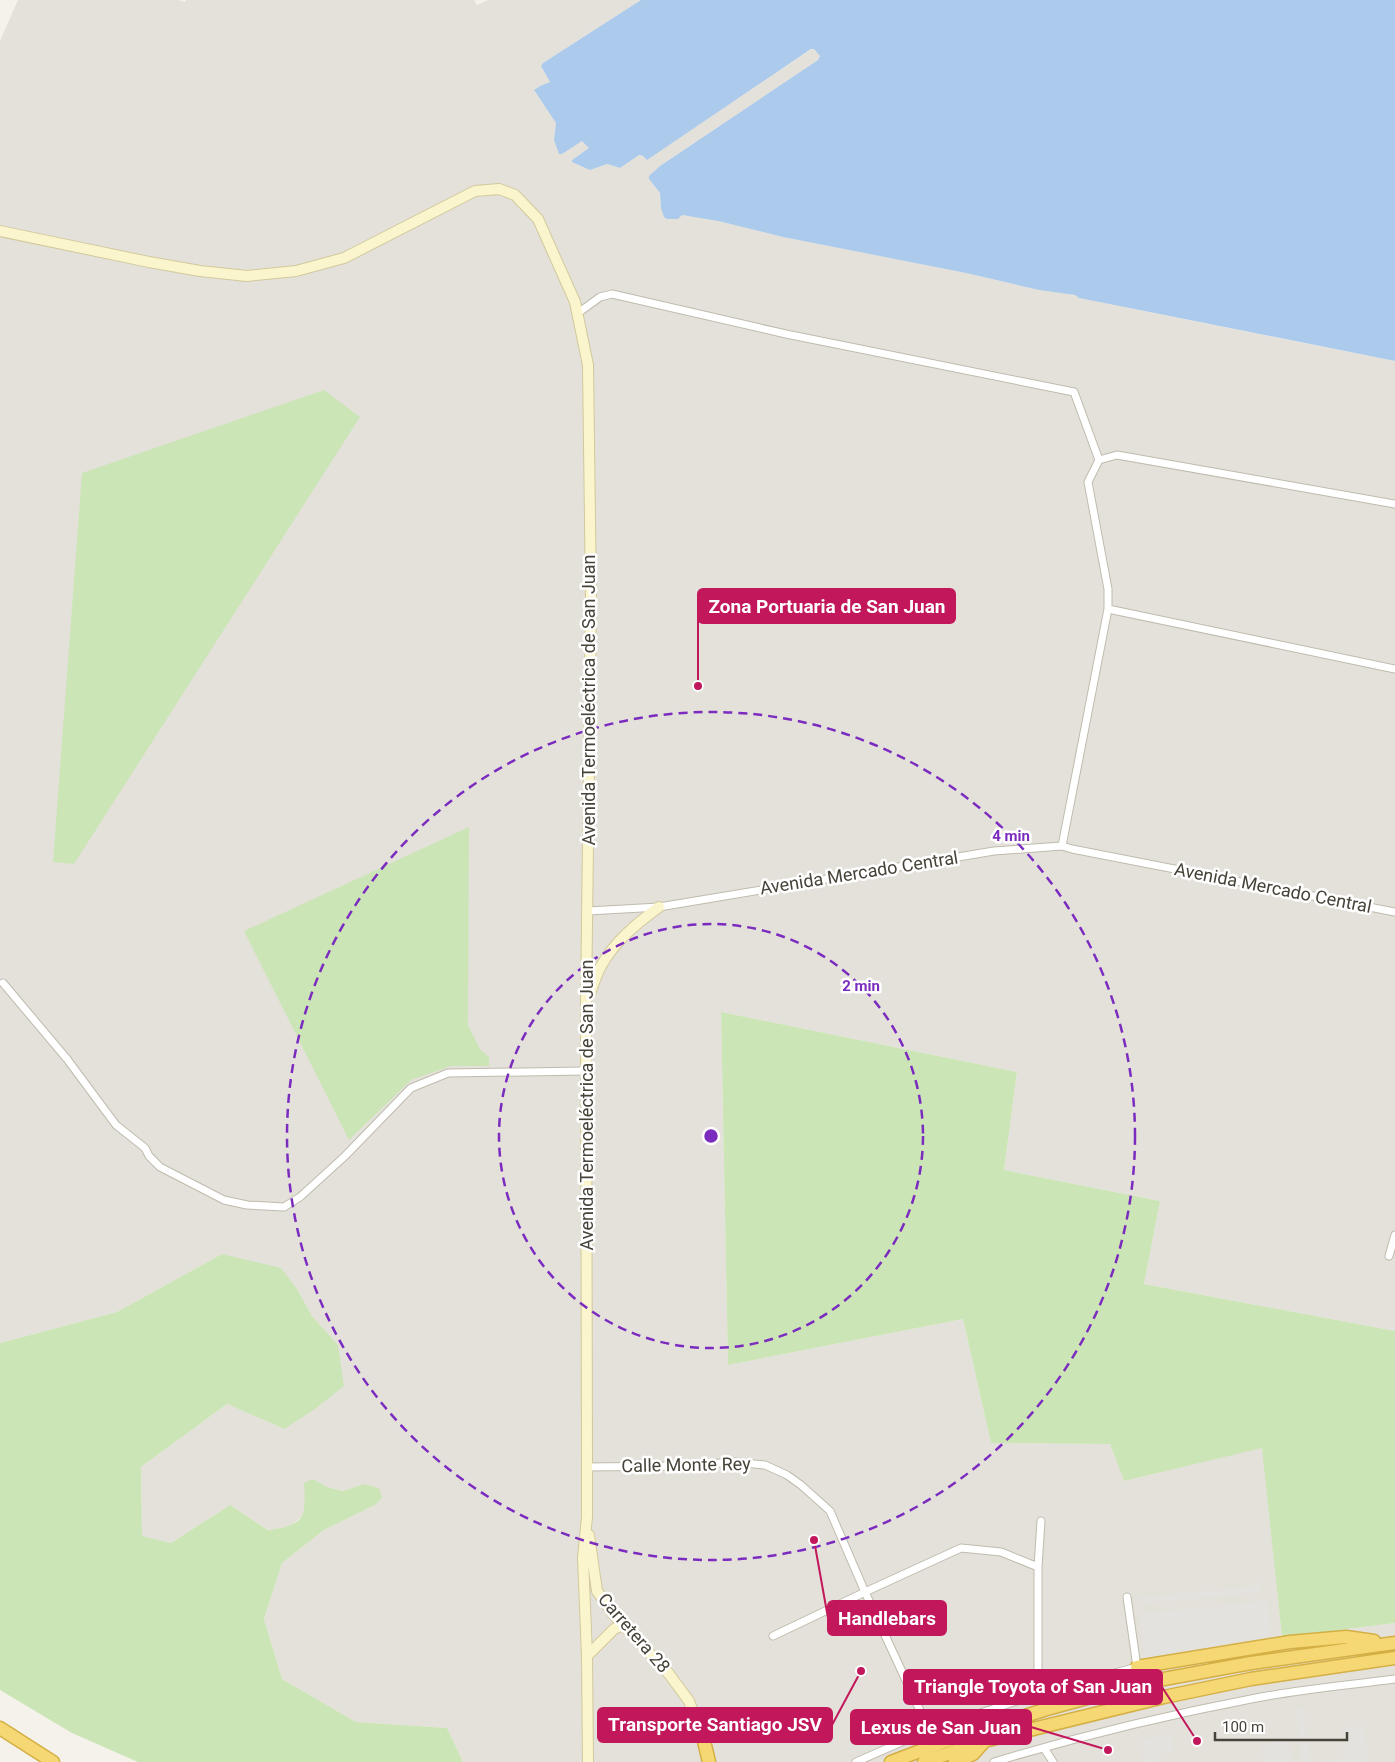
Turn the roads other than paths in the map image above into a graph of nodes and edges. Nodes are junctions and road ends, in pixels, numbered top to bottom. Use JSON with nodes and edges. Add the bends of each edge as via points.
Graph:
{"nodes":[{"id":1,"x":0,"y":231,"type":"edge"},
{"id":2,"x":578,"y":313,"type":"junction"},
{"id":3,"x":1099,"y":460,"type":"junction"},
{"id":4,"x":1395,"y":504,"type":"edge"},
{"id":5,"x":1108,"y":609,"type":"junction"},
{"id":6,"x":1395,"y":669,"type":"edge"},
{"id":7,"x":1062,"y":846,"type":"junction"},
{"id":8,"x":659,"y":907,"type":"junction"},
{"id":9,"x":588,"y":911,"type":"junction"},
{"id":10,"x":1395,"y":912,"type":"edge"},
{"id":11,"x":3,"y":983,"type":"dead end"},
{"id":12,"x":586,"y":1004,"type":"junction"},
{"id":13,"x":586,"y":1071,"type":"junction"},
{"id":14,"x":1395,"y":1235,"type":"edge"},
{"id":15,"x":1389,"y":1256,"type":"dead end"},
{"id":16,"x":587,"y":1467,"type":"junction"},
{"id":17,"x":587,"y":1517,"type":"junction"},
{"id":18,"x":1041,"y":1521,"type":"dead end"},
{"id":19,"x":1038,"y":1567,"type":"junction"},
{"id":20,"x":865,"y":1592,"type":"junction"},
{"id":21,"x":1126,"y":1597,"type":"dead end"},
{"id":22,"x":623,"y":1624,"type":"junction"},
{"id":23,"x":773,"y":1636,"type":"dead end"},
{"id":24,"x":1392,"y":1643,"type":"edge"},
{"id":25,"x":587,"y":1656,"type":"junction"},
{"id":26,"x":1395,"y":1658,"type":"edge"},
{"id":27,"x":1138,"y":1667,"type":"junction"},
{"id":28,"x":1395,"y":1679,"type":"edge"},
{"id":29,"x":1038,"y":1694,"type":"junction"},
{"id":30,"x":0,"y":1728,"type":"edge"},
{"id":31,"x":929,"y":1730,"type":"junction"},
{"id":32,"x":984,"y":1741,"type":"junction"},
{"id":33,"x":704,"y":1742,"type":"joint"},
{"id":34,"x":1044,"y":1748,"type":"junction"},
{"id":35,"x":53,"y":1762,"type":"edge"},
{"id":36,"x":588,"y":1762,"type":"edge"},
{"id":37,"x":709,"y":1762,"type":"edge"},
{"id":38,"x":856,"y":1762,"type":"edge"},
{"id":39,"x":891,"y":1762,"type":"edge"},
{"id":40,"x":924,"y":1762,"type":"edge"},
{"id":41,"x":954,"y":1762,"type":"edge"},
{"id":42,"x":994,"y":1762,"type":"edge"},
{"id":43,"x":1053,"y":1762,"type":"edge"}],
"edges":[{"from":1,"to":2,"type":"street","name":"Avenida Termoeléctrica de San Juan","via":[[149,262],[247,276],[296,271],[344,258],[475,191],[499,189],[515,194],[538,219]]},
{"from":2,"to":3,"type":"street","via":[[600,297],[612,294],[786,334],[1074,392]]},
{"from":2,"to":9,"type":"street","name":"Avenida Termoeléctrica de San Juan","via":[[588,365]]},
{"from":3,"to":4,"type":"street","via":[[1117,455]]},
{"from":3,"to":5,"type":"street","via":[[1088,482],[1108,589]]},
{"from":5,"to":6,"type":"street"},
{"from":5,"to":7,"type":"street"},
{"from":7,"to":8,"type":"street","name":"Avenida Mercado Central","via":[[994,851]]},
{"from":7,"to":10,"type":"street","name":"Avenida Mercado Central"},
{"from":8,"to":9,"type":"street","name":"Avenida Mercado Central"},
{"from":8,"to":12,"type":"street","via":[[613,947],[600,968]]},
{"from":9,"to":12,"type":"street","name":"Avenida Termoeléctrica de San Juan"},
{"from":11,"to":13,"type":"street","via":[[116,1125],[145,1148],[160,1167],[224,1200],[247,1205],[284,1207],[300,1197],[411,1088],[448,1073]]},
{"from":12,"to":13,"type":"street","name":"Avenida Termoeléctrica de San Juan"},
{"from":13,"to":16,"type":"street","name":"Avenida Termoeléctrica de San Juan"},
{"from":14,"to":15,"type":"street"},
{"from":16,"to":17,"type":"street","name":"Avenida Termoeléctrica de San Juan"},
{"from":16,"to":20,"type":"street","name":"Calle Monte Rey","via":[[735,1462],[765,1465],[788,1475],[830,1511]]},
{"from":17,"to":22,"type":"street","name":"Carretera 28","via":[[597,1591]]},
{"from":17,"to":25,"type":"street","name":"Avenida Termoeléctrica de San Juan","via":[[583,1558]]},
{"from":18,"to":19,"type":"street"},
{"from":19,"to":20,"type":"street","via":[[1001,1552],[961,1548]]},
{"from":19,"to":29,"type":"street"},
{"from":20,"to":23,"type":"street"},
{"from":20,"to":31,"type":"street","name":"Calle Monte Rey"},
{"from":21,"to":27,"type":"street"},
{"from":22,"to":25,"type":"street"},
{"from":22,"to":33,"type":"street","name":"Carretera 28","via":[[689,1701]]},
{"from":24,"to":27,"type":"highway","via":[[1346,1637],[1309,1640]]},
{"from":24,"to":39,"type":"highway","via":[[1251,1663],[1142,1683],[1047,1708]]},
{"from":25,"to":36,"type":"street","name":"Avenida Termoeléctrica de San Juan"},
{"from":26,"to":32,"type":"highway","via":[[1251,1679]]},
{"from":27,"to":29,"type":"street"},
{"from":28,"to":34,"type":"street","via":[[1258,1698],[1148,1720]]},
{"from":29,"to":31,"type":"street"},
{"from":30,"to":35,"type":"highway"},
{"from":31,"to":38,"type":"street"},
{"from":32,"to":40,"type":"highway"},
{"from":32,"to":41,"type":"highway","via":[[973,1754]]},
{"from":33,"to":37,"type":"highway"},
{"from":34,"to":42,"type":"street"},
{"from":34,"to":43,"type":"street"}]}
